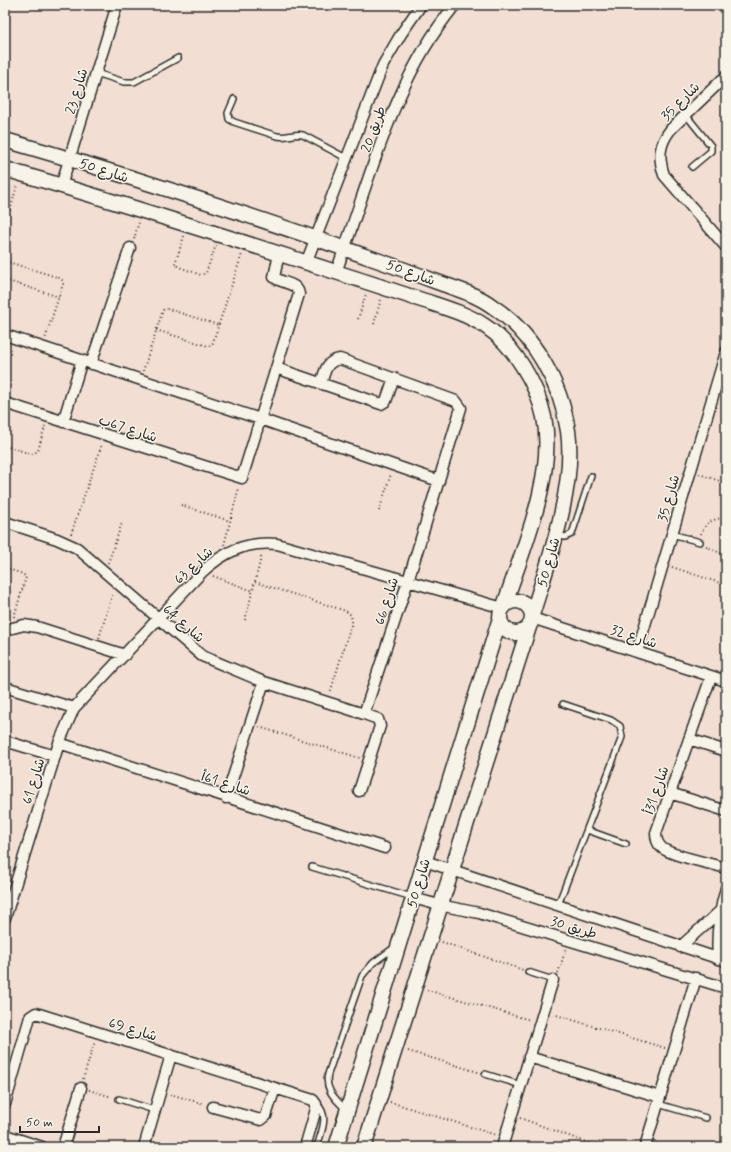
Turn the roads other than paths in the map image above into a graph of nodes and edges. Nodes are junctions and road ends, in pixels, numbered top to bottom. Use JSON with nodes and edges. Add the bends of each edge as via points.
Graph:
{"nodes":[{"id":1,"x":117,"y":5,"type":"edge"},
{"id":2,"x":421,"y":5,"type":"edge"},
{"id":3,"x":455,"y":5,"type":"edge"},
{"id":4,"x":178,"y":58,"type":"dead end"},
{"id":5,"x":96,"y":73,"type":"junction"},
{"id":6,"x":726,"y":76,"type":"edge"},
{"id":7,"x":234,"y":99,"type":"dead end"},
{"id":8,"x":686,"y":115,"type":"junction"},
{"id":9,"x":5,"y":140,"type":"edge"},
{"id":10,"x":69,"y":158,"type":"junction"},
{"id":11,"x":346,"y":158,"type":"junction"},
{"id":12,"x":692,"y":167,"type":"dead end"},
{"id":13,"x":5,"y":169,"type":"edge"},
{"id":14,"x":61,"y":186,"type":"junction"},
{"id":15,"x":316,"y":239,"type":"junction"},
{"id":16,"x":130,"y":248,"type":"road end"},
{"id":17,"x":345,"y":248,"type":"junction"},
{"id":18,"x":726,"y":248,"type":"edge"},
{"id":19,"x":279,"y":254,"type":"junction"},
{"id":20,"x":306,"y":263,"type":"junction"},
{"id":21,"x":336,"y":272,"type":"junction"},
{"id":22,"x":5,"y":335,"type":"edge"},
{"id":23,"x":726,"y":352,"type":"edge"},
{"id":24,"x":86,"y":362,"type":"junction"},
{"id":25,"x":276,"y":368,"type":"junction"},
{"id":26,"x":394,"y":378,"type":"junction"},
{"id":27,"x":322,"y":384,"type":"junction"},
{"id":28,"x":5,"y":404,"type":"edge"},
{"id":29,"x":260,"y":419,"type":"junction"},
{"id":30,"x":63,"y":422,"type":"junction"},
{"id":31,"x":591,"y":476,"type":"dead end"},
{"id":32,"x":439,"y":481,"type":"junction"},
{"id":33,"x":5,"y":522,"type":"edge"},
{"id":34,"x":672,"y":534,"type":"junction"},
{"id":35,"x":556,"y":535,"type":"junction"},
{"id":36,"x":700,"y":542,"type":"road end"},
{"id":37,"x":408,"y":581,"type":"junction"},
{"id":38,"x":502,"y":611,"type":"junction"},
{"id":39,"x":158,"y":619,"type":"junction"},
{"id":40,"x":531,"y":620,"type":"junction"},
{"id":41,"x":8,"y":629,"type":"edge"},
{"id":42,"x":637,"y":652,"type":"junction"},
{"id":43,"x":125,"y":655,"type":"junction"},
{"id":44,"x":711,"y":677,"type":"junction"},
{"id":45,"x":726,"y":681,"type":"edge"},
{"id":46,"x":264,"y":682,"type":"junction"},
{"id":47,"x":5,"y":687,"type":"edge"},
{"id":48,"x":563,"y":704,"type":"dead end"},
{"id":49,"x":74,"y":708,"type":"junction"},
{"id":50,"x":364,"y":714,"type":"junction"},
{"id":51,"x":5,"y":740,"type":"edge"},
{"id":52,"x":688,"y":740,"type":"junction"},
{"id":53,"x":59,"y":744,"type":"junction"},
{"id":54,"x":726,"y":751,"type":"edge"},
{"id":55,"x":55,"y":756,"type":"junction"},
{"id":56,"x":359,"y":791,"type":"dead end"},
{"id":57,"x":670,"y":793,"type":"junction"},
{"id":58,"x":226,"y":798,"type":"junction"},
{"id":59,"x":726,"y":811,"type":"edge"},
{"id":60,"x":587,"y":830,"type":"junction"},
{"id":61,"x":626,"y":844,"type":"dead end"},
{"id":62,"x":385,"y":848,"type":"dead end"},
{"id":63,"x":424,"y":861,"type":"junction"},
{"id":64,"x":312,"y":867,"type":"dead end"},
{"id":65,"x":726,"y":868,"type":"edge"},
{"id":66,"x":451,"y":869,"type":"junction"},
{"id":67,"x":726,"y":888,"type":"edge"},
{"id":68,"x":8,"y":897,"type":"edge"},
{"id":69,"x":413,"y":898,"type":"junction"},
{"id":70,"x":439,"y":906,"type":"junction"},
{"id":71,"x":557,"y":906,"type":"junction"},
{"id":72,"x":719,"y":912,"type":"junction"},
{"id":73,"x":5,"y":918,"type":"edge"},
{"id":74,"x":399,"y":944,"type":"junction"},
{"id":75,"x":680,"y":947,"type":"junction"},
{"id":76,"x":722,"y":960,"type":"edge"},
{"id":77,"x":528,"y":972,"type":"road end"},
{"id":78,"x":696,"y":978,"type":"junction"},
{"id":79,"x":553,"y":980,"type":"joint"},
{"id":80,"x":726,"y":988,"type":"edge"},
{"id":81,"x":171,"y":1055,"type":"junction"},
{"id":82,"x":529,"y":1057,"type":"junction"},
{"id":83,"x":485,"y":1074,"type":"road end"},
{"id":84,"x":521,"y":1085,"type":"junction"},
{"id":85,"x":81,"y":1088,"type":"road end"},
{"id":86,"x":275,"y":1088,"type":"junction"},
{"id":87,"x":119,"y":1099,"type":"road end"},
{"id":88,"x":659,"y":1100,"type":"junction"},
{"id":89,"x":315,"y":1102,"type":"junction"},
{"id":90,"x":5,"y":1104,"type":"edge"},
{"id":91,"x":213,"y":1107,"type":"road end"},
{"id":92,"x":154,"y":1110,"type":"junction"},
{"id":93,"x":347,"y":1111,"type":"junction"},
{"id":94,"x":706,"y":1118,"type":"dead end"},
{"id":95,"x":5,"y":1136,"type":"edge"},
{"id":96,"x":503,"y":1143,"type":"edge"},
{"id":97,"x":26,"y":1145,"type":"edge"},
{"id":98,"x":42,"y":1147,"type":"edge"},
{"id":99,"x":63,"y":1147,"type":"edge"},
{"id":100,"x":144,"y":1147,"type":"edge"},
{"id":101,"x":305,"y":1147,"type":"edge"},
{"id":102,"x":317,"y":1147,"type":"edge"},
{"id":103,"x":336,"y":1147,"type":"edge"},
{"id":104,"x":364,"y":1147,"type":"edge"},
{"id":105,"x":645,"y":1147,"type":"edge"}],
"edges":[{"from":1,"to":5,"type":"street","name":"شارع 23"},
{"from":2,"to":11,"type":"street","name":"طريق 20","via":[[383,65]]},
{"from":3,"to":17,"type":"street","name":"طريق 20","via":[[425,47],[408,78]]},
{"from":4,"to":5,"type":"lane","via":[[134,82],[124,82]]},
{"from":5,"to":10,"type":"street","name":"شارع 23"},
{"from":6,"to":8,"type":"street","name":"شارع 35"},
{"from":7,"to":11,"type":"lane","via":[[228,113],[229,119],[234,122],[277,136],[303,135]]},
{"from":8,"to":12,"type":"lane","via":[[712,146],[711,151]]},
{"from":8,"to":18,"type":"street","name":"شارع 35","via":[[664,139],[660,163],[664,175]]},
{"from":9,"to":10,"type":"street","name":"شارع 50"},
{"from":10,"to":14,"type":"street","name":"شارع 23"},
{"from":10,"to":15,"type":"street","name":"شارع 50"},
{"from":11,"to":15,"type":"street","name":"طريق 20"},
{"from":13,"to":14,"type":"street","name":"شارع 50"},
{"from":14,"to":19,"type":"street","name":"شارع 50"},
{"from":15,"to":17,"type":"street","name":"شارع 50"},
{"from":15,"to":20,"type":"street","name":"طريق 20"},
{"from":16,"to":24,"type":"street"},
{"from":17,"to":21,"type":"street","name":"طريق 20"},
{"from":17,"to":35,"type":"street","name":"شارع 50","via":[[470,294],[512,321],[529,340],[543,361],[553,384],[568,430],[570,456]]},
{"from":19,"to":20,"type":"street","name":"شارع 50"},
{"from":19,"to":25,"type":"street","via":[[274,277],[297,288],[299,294]]},
{"from":20,"to":21,"type":"street","name":"شارع 50"},
{"from":21,"to":38,"type":"street","name":"شارع 50","via":[[465,314],[487,327],[505,344],[535,390],[544,417],[544,475]]},
{"from":22,"to":24,"type":"street"},
{"from":23,"to":34,"type":"street","name":"شارع 35"},
{"from":24,"to":29,"type":"street"},
{"from":24,"to":30,"type":"street"},
{"from":25,"to":27,"type":"street"},
{"from":25,"to":29,"type":"street"},
{"from":26,"to":27,"type":"street","via":[[340,359],[330,362],[327,366]]},
{"from":26,"to":27,"type":"street","via":[[386,401],[381,404]]},
{"from":26,"to":32,"type":"street","name":"شارع 66","via":[[456,401],[460,405],[462,410]]},
{"from":28,"to":30,"type":"street","name":"شارع 67ب"},
{"from":29,"to":30,"type":"street","name":"شارع 67ب","via":[[242,478]]},
{"from":29,"to":32,"type":"street"},
{"from":31,"to":35,"type":"lane","via":[[572,534],[565,537]]},
{"from":32,"to":37,"type":"street","name":"شارع 66"},
{"from":33,"to":39,"type":"street","name":"شارع 64","via":[[68,543],[105,571]]},
{"from":34,"to":36,"type":"lane"},
{"from":34,"to":42,"type":"street","name":"شارع 35"},
{"from":35,"to":40,"type":"street","name":"شارع 50"},
{"from":37,"to":38,"type":"street","name":"شارع 63"},
{"from":37,"to":39,"type":"street","name":"شارع 63","via":[[277,544],[250,544],[222,555],[202,572]]},
{"from":37,"to":50,"type":"street","name":"شارع 66"},
{"from":38,"to":40,"type":"street","via":[[511,601],[521,601],[529,607]]},
{"from":38,"to":40,"type":"street","via":[[503,627],[511,632],[521,633]]},
{"from":38,"to":63,"type":"street","name":"شارع 50"},
{"from":39,"to":43,"type":"street","name":"شارع 63"},
{"from":39,"to":46,"type":"street","name":"شارع 64","via":[[202,656]]},
{"from":40,"to":42,"type":"street","name":"شارع 32"},
{"from":40,"to":66,"type":"street","name":"شارع 50"},
{"from":41,"to":43,"type":"street","via":[[37,627]]},
{"from":42,"to":44,"type":"street","name":"شارع 32"},
{"from":43,"to":49,"type":"street","name":"شارع 63"},
{"from":44,"to":45,"type":"street","name":"شارع 32"},
{"from":44,"to":52,"type":"street","name":"شارع 31أ"},
{"from":46,"to":50,"type":"street","name":"شارع 64"},
{"from":46,"to":58,"type":"street"},
{"from":47,"to":49,"type":"street"},
{"from":48,"to":60,"type":"lane","via":[[611,720],[620,726],[622,737]]},
{"from":49,"to":53,"type":"street","name":"شارع 63"},
{"from":50,"to":56,"type":"street","via":[[376,718],[380,723]]},
{"from":51,"to":55,"type":"street"},
{"from":52,"to":54,"type":"street"},
{"from":52,"to":57,"type":"street","name":"شارع 31أ"},
{"from":53,"to":55,"type":"street","name":"شارع 61"},
{"from":53,"to":58,"type":"street","name":"شارع 61أ"},
{"from":55,"to":68,"type":"street","name":"شارع 61"},
{"from":57,"to":59,"type":"street"},
{"from":57,"to":65,"type":"street","name":"شارع 31أ","via":[[656,833],[661,848]]},
{"from":58,"to":62,"type":"street","name":"شارع 61أ"},
{"from":60,"to":61,"type":"lane"},
{"from":60,"to":71,"type":"lane"},
{"from":63,"to":66,"type":"street","name":"طريق 30"},
{"from":63,"to":69,"type":"street","name":"شارع 50"},
{"from":64,"to":69,"type":"lane"},
{"from":66,"to":70,"type":"street","name":"شارع 50"},
{"from":66,"to":71,"type":"street","name":"طريق 30"},
{"from":67,"to":72,"type":"street"},
{"from":68,"to":73,"type":"street","name":"شارع 61"},
{"from":69,"to":70,"type":"street","name":"طريق 30"},
{"from":69,"to":74,"type":"street","name":"شارع 50"},
{"from":70,"to":78,"type":"street","name":"طريق 30","via":[[479,913]]},
{"from":70,"to":104,"type":"street","name":"شارع 50"},
{"from":71,"to":75,"type":"street","name":"طريق 30"},
{"from":72,"to":75,"type":"street"},
{"from":72,"to":76,"type":"street","via":[[717,936]]},
{"from":74,"to":93,"type":"street","name":"شارع 50"},
{"from":74,"to":93,"type":"lane","via":[[373,963],[362,976],[328,1074],[329,1091]]},
{"from":75,"to":76,"type":"street","name":"طريق 30"},
{"from":77,"to":79,"type":"lane"},
{"from":78,"to":80,"type":"street","name":"طريق 30"},
{"from":78,"to":88,"type":"street"},
{"from":79,"to":82,"type":"street"},
{"from":81,"to":86,"type":"street","name":"شارع 69"},
{"from":81,"to":90,"type":"street","name":"شارع 69","via":[[33,1014]]},
{"from":81,"to":92,"type":"street"},
{"from":82,"to":84,"type":"street"},
{"from":82,"to":88,"type":"street"},
{"from":83,"to":84,"type":"lane"},
{"from":84,"to":96,"type":"street"},
{"from":85,"to":99,"type":"street"},
{"from":86,"to":89,"type":"street","name":"شارع 69"},
{"from":86,"to":91,"type":"street","via":[[266,1116],[260,1120]]},
{"from":87,"to":92,"type":"lane"},
{"from":88,"to":94,"type":"lane"},
{"from":88,"to":105,"type":"street"},
{"from":89,"to":101,"type":"street","via":[[316,1109]]},
{"from":89,"to":102,"type":"lane","via":[[325,1116]]},
{"from":92,"to":100,"type":"street"},
{"from":93,"to":103,"type":"street","name":"شارع 50"},
{"from":95,"to":97,"type":"street"},
{"from":97,"to":98,"type":"street"}]}
